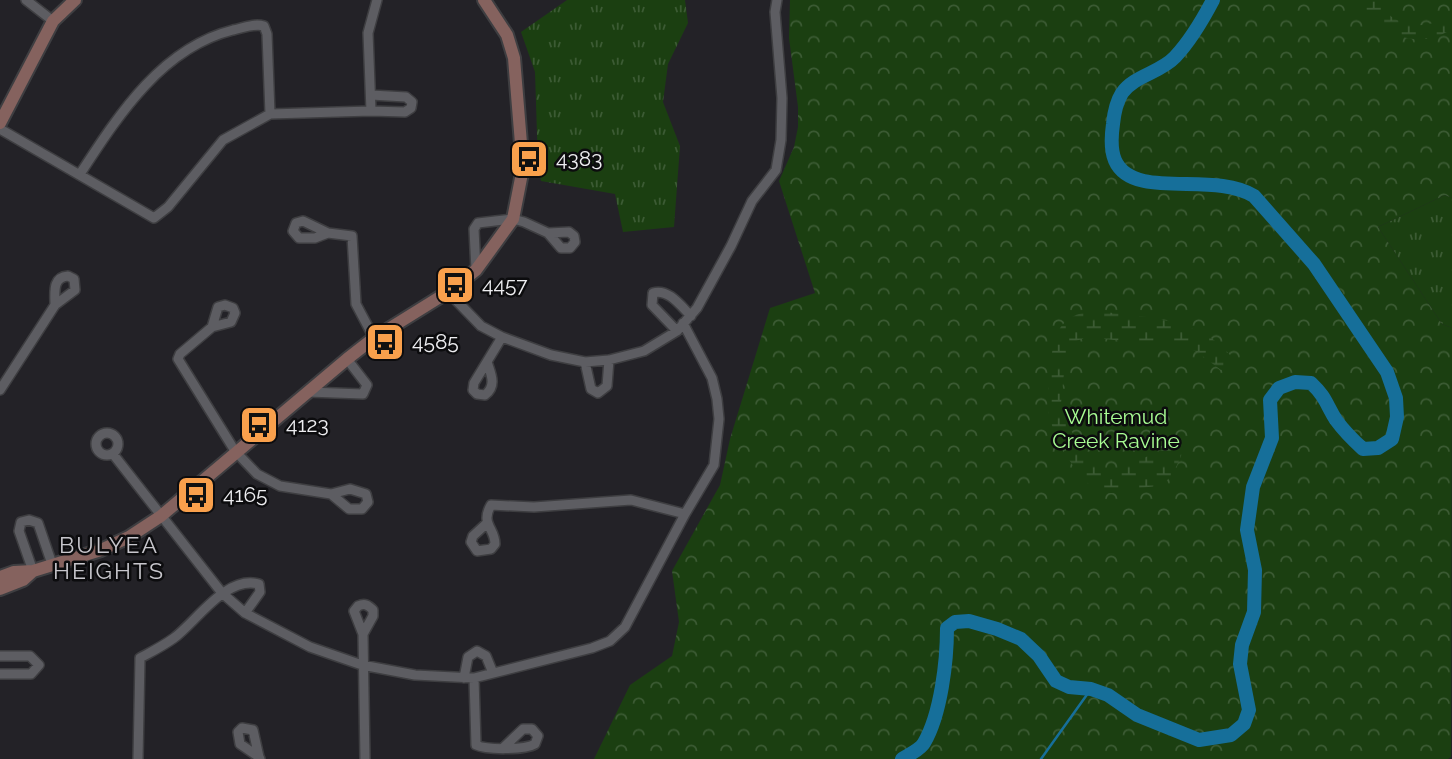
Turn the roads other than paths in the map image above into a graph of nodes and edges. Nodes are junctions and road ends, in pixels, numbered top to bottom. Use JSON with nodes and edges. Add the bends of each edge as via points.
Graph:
{"nodes":[{"id":1,"x":26,"y":0,"type":"edge"},
{"id":2,"x":75,"y":0,"type":"edge"},
{"id":3,"x":377,"y":0,"type":"edge"},
{"id":4,"x":484,"y":0,"type":"edge"},
{"id":5,"x":777,"y":0,"type":"edge"},
{"id":6,"x":53,"y":21,"type":"junction"},
{"id":7,"x":371,"y":95,"type":"junction"},
{"id":8,"x":371,"y":111,"type":"junction"},
{"id":9,"x":270,"y":114,"type":"junction"},
{"id":10,"x":0,"y":123,"type":"edge"},
{"id":11,"x":0,"y":129,"type":"edge"},
{"id":12,"x":80,"y":174,"type":"junction"},
{"id":13,"x":513,"y":219,"type":"junction"},
{"id":14,"x":328,"y":233,"type":"dead end"},
{"id":15,"x":548,"y":233,"type":"dead end"},
{"id":16,"x":476,"y":270,"type":"junction"},
{"id":17,"x":448,"y":292,"type":"junction"},
{"id":18,"x":55,"y":305,"type":"dead end"},
{"id":19,"x":691,"y":316,"type":"junction"},
{"id":20,"x":212,"y":327,"type":"dead end"},
{"id":21,"x":680,"y":327,"type":"junction"},
{"id":22,"x":502,"y":337,"type":"junction"},
{"id":23,"x":374,"y":338,"type":"junction"},
{"id":24,"x":347,"y":359,"type":"junction"},
{"id":25,"x":609,"y":360,"type":"junction"},
{"id":26,"x":487,"y":362,"type":"dead end"},
{"id":27,"x":585,"y":362,"type":"junction"},
{"id":28,"x":0,"y":390,"type":"edge"},
{"id":29,"x":306,"y":392,"type":"junction"},
{"id":30,"x":234,"y":451,"type":"junction"},
{"id":31,"x":113,"y":454,"type":"dead end"},
{"id":32,"x":331,"y":494,"type":"dead end"},
{"id":33,"x":685,"y":514,"type":"junction"},
{"id":34,"x":161,"y":516,"type":"junction"},
{"id":35,"x":486,"y":524,"type":"dead end"},
{"id":36,"x":52,"y":564,"type":"junction"},
{"id":37,"x":33,"y":571,"type":"junction"},
{"id":38,"x":0,"y":577,"type":"edge"},
{"id":39,"x":0,"y":589,"type":"edge"},
{"id":40,"x":222,"y":593,"type":"junction"},
{"id":41,"x":245,"y":613,"type":"junction"},
{"id":42,"x":363,"y":634,"type":"dead end"},
{"id":43,"x":0,"y":656,"type":"edge"},
{"id":44,"x":362,"y":664,"type":"junction"},
{"id":45,"x":493,"y":673,"type":"junction"},
{"id":46,"x":0,"y":674,"type":"edge"},
{"id":47,"x":469,"y":678,"type":"junction"},
{"id":48,"x":503,"y":748,"type":"dead end"},
{"id":49,"x":138,"y":759,"type":"edge"},
{"id":50,"x":365,"y":759,"type":"edge"}],
"edges":[{"from":1,"to":6,"type":"street"},
{"from":2,"to":6,"type":"street"},
{"from":3,"to":7,"type":"street","via":[[368,33]]},
{"from":4,"to":13,"type":"street","via":[[507,35],[514,58],[523,168]]},
{"from":5,"to":19,"type":"street","via":[[782,98],[776,170],[752,201]]},
{"from":6,"to":10,"type":"street"},
{"from":7,"to":8,"type":"street"},
{"from":7,"to":8,"type":"street","via":[[406,97],[412,102],[405,112]]},
{"from":8,"to":9,"type":"street"},
{"from":9,"to":12,"type":"street","via":[[223,140],[154,218]]},
{"from":9,"to":12,"type":"street","via":[[264,26],[215,34],[170,60],[117,118]]},
{"from":11,"to":12,"type":"street"},
{"from":13,"to":15,"type":"street"},
{"from":13,"to":16,"type":"street"},
{"from":13,"to":16,"type":"street","via":[[481,221],[475,226]]},
{"from":14,"to":23,"type":"street","via":[[352,236],[356,304]]},
{"from":16,"to":17,"type":"street"},
{"from":17,"to":22,"type":"street","via":[[481,326]]},
{"from":17,"to":23,"type":"street"},
{"from":18,"to":28,"type":"street"},
{"from":19,"to":21,"type":"street"},
{"from":19,"to":21,"type":"street","via":[[668,294],[653,293],[652,304]]},
{"from":20,"to":30,"type":"street","via":[[178,359]]},
{"from":21,"to":25,"type":"street","via":[[644,351]]},
{"from":21,"to":33,"type":"street","via":[[712,378],[719,419],[714,465]]},
{"from":22,"to":26,"type":"street"},
{"from":22,"to":27,"type":"street"},
{"from":23,"to":24,"type":"street"},
{"from":24,"to":29,"type":"street"},
{"from":24,"to":29,"type":"street","via":[[367,385],[363,394]]},
{"from":25,"to":27,"type":"street"},
{"from":25,"to":27,"type":"street","via":[[607,386],[598,393],[591,389]]},
{"from":29,"to":30,"type":"street"},
{"from":30,"to":32,"type":"street","via":[[257,474],[279,486]]},
{"from":30,"to":34,"type":"street"},
{"from":31,"to":34,"type":"street"},
{"from":33,"to":35,"type":"street","via":[[631,500],[534,507],[491,505]]},
{"from":33,"to":45,"type":"street","via":[[625,627],[610,642]]},
{"from":34,"to":36,"type":"street","via":[[101,550]]},
{"from":34,"to":40,"type":"street"},
{"from":36,"to":37,"type":"street"},
{"from":36,"to":37,"type":"street","via":[[38,523],[21,522],[19,531]]},
{"from":37,"to":38,"type":"street"},
{"from":37,"to":39,"type":"street"},
{"from":40,"to":41,"type":"street"},
{"from":40,"to":41,"type":"street","via":[[249,581],[259,584],[260,592]]},
{"from":40,"to":49,"type":"street","via":[[174,638],[140,659]]},
{"from":41,"to":44,"type":"street","via":[[310,647]]},
{"from":42,"to":44,"type":"street"},
{"from":43,"to":46,"type":"street","via":[[30,656],[39,664],[31,674]]},
{"from":44,"to":47,"type":"street","via":[[415,676]]},
{"from":44,"to":50,"type":"street"},
{"from":45,"to":47,"type":"street"},
{"from":45,"to":47,"type":"street","via":[[486,656],[477,652],[468,657]]},
{"from":47,"to":48,"type":"street","via":[[476,745]]}]}
